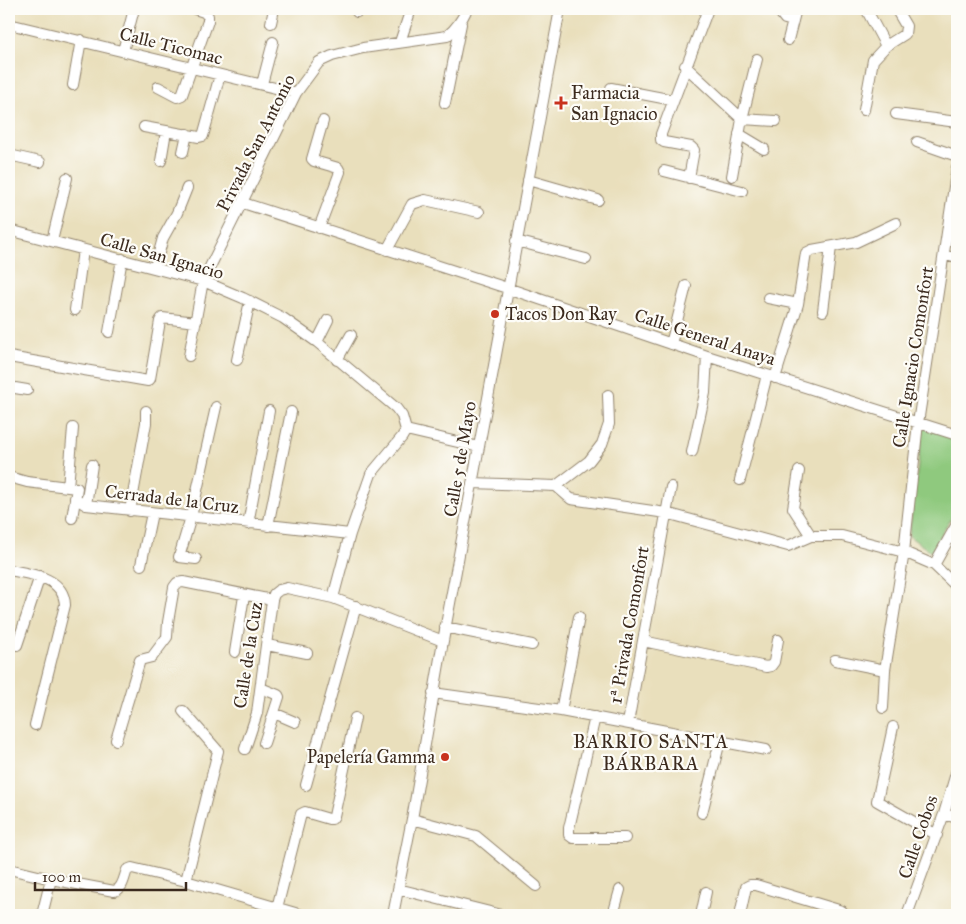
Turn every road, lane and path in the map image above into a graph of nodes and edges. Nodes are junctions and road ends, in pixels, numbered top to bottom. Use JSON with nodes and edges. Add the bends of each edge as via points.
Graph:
{"nodes":[{"id":1,"x":134,"y":9,"type":"edge"},
{"id":2,"x":195,"y":9,"type":"edge"},
{"id":3,"x":274,"y":9,"type":"edge"},
{"id":4,"x":410,"y":9,"type":"edge"},
{"id":5,"x":467,"y":9,"type":"edge"},
{"id":6,"x":560,"y":9,"type":"edge"},
{"id":7,"x":708,"y":9,"type":"edge"},
{"id":8,"x":774,"y":9,"type":"edge"},
{"id":9,"x":796,"y":9,"type":"edge"},
{"id":10,"x":866,"y":9,"type":"edge"},
{"id":11,"x":896,"y":9,"type":"edge"},
{"id":12,"x":462,"y":20,"type":"junction"},
{"id":13,"x":793,"y":21,"type":"junction"},
{"id":14,"x":271,"y":23,"type":"dead end"},
{"id":15,"x":9,"y":24,"type":"edge"},
{"id":16,"x":81,"y":40,"type":"junction"},
{"id":17,"x":788,"y":40,"type":"dead end"},
{"id":18,"x":273,"y":42,"type":"dead end"},
{"id":19,"x":400,"y":42,"type":"junction"},
{"id":20,"x":886,"y":46,"type":"junction"},
{"id":21,"x":123,"y":51,"type":"junction"},
{"id":22,"x":757,"y":60,"type":"dead end"},
{"id":23,"x":685,"y":66,"type":"junction"},
{"id":24,"x":191,"y":68,"type":"junction"},
{"id":25,"x":220,"y":75,"type":"junction"},
{"id":26,"x":262,"y":84,"type":"junction"},
{"id":27,"x":73,"y":85,"type":"dead end"},
{"id":28,"x":158,"y":87,"type":"dead end"},
{"id":29,"x":611,"y":88,"type":"dead end"},
{"id":30,"x":296,"y":92,"type":"junction"},
{"id":31,"x":673,"y":100,"type":"junction"},
{"id":32,"x":445,"y":103,"type":"dead end"},
{"id":33,"x":864,"y":110,"type":"dead end"},
{"id":34,"x":896,"y":114,"type":"dead end"},
{"id":35,"x":742,"y":119,"type":"junction"},
{"id":36,"x":323,"y":121,"type":"dead end"},
{"id":37,"x":776,"y":121,"type":"dead end"},
{"id":38,"x":957,"y":122,"type":"edge"},
{"id":39,"x":144,"y":127,"type":"dead end"},
{"id":40,"x":166,"y":131,"type":"junction"},
{"id":41,"x":187,"y":134,"type":"junction"},
{"id":42,"x":739,"y":134,"type":"junction"},
{"id":43,"x":917,"y":142,"type":"dead end"},
{"id":44,"x":764,"y":149,"type":"dead end"},
{"id":45,"x":183,"y":152,"type":"dead end"},
{"id":46,"x":9,"y":155,"type":"edge"},
{"id":47,"x":957,"y":156,"type":"edge"},
{"id":48,"x":161,"y":161,"type":"dead end"},
{"id":49,"x":40,"y":162,"type":"dead end"},
{"id":50,"x":957,"y":167,"type":"edge"},
{"id":51,"x":664,"y":171,"type":"dead end"},
{"id":52,"x":732,"y":176,"type":"dead end"},
{"id":53,"x":67,"y":178,"type":"dead end"},
{"id":54,"x":689,"y":178,"type":"junction"},
{"id":55,"x":528,"y":180,"type":"junction"},
{"id":56,"x":186,"y":188,"type":"dead end"},
{"id":57,"x":742,"y":191,"type":"dead end"},
{"id":58,"x":956,"y":193,"type":"edge"},
{"id":59,"x":598,"y":200,"type":"dead end"},
{"id":60,"x":243,"y":203,"type":"junction"},
{"id":61,"x":479,"y":212,"type":"dead end"},
{"id":62,"x":896,"y":224,"type":"dead end"},
{"id":63,"x":320,"y":228,"type":"junction"},
{"id":64,"x":9,"y":230,"type":"edge"},
{"id":65,"x":516,"y":241,"type":"junction"},
{"id":66,"x":52,"y":242,"type":"junction"},
{"id":67,"x":831,"y":247,"type":"junction"},
{"id":68,"x":83,"y":250,"type":"junction"},
{"id":69,"x":386,"y":250,"type":"junction"},
{"id":70,"x":945,"y":256,"type":"junction"},
{"id":71,"x":957,"y":258,"type":"edge"},
{"id":72,"x":122,"y":259,"type":"junction"},
{"id":73,"x":586,"y":259,"type":"dead end"},
{"id":74,"x":155,"y":267,"type":"junction"},
{"id":75,"x":203,"y":281,"type":"junction"},
{"id":76,"x":686,"y":286,"type":"dead end"},
{"id":77,"x":507,"y":288,"type":"junction"},
{"id":78,"x":768,"y":298,"type":"dead end"},
{"id":79,"x":250,"y":301,"type":"junction"},
{"id":80,"x":798,"y":304,"type":"junction"},
{"id":81,"x":74,"y":310,"type":"dead end"},
{"id":82,"x":823,"y":311,"type":"dead end"},
{"id":83,"x":328,"y":320,"type":"dead end"},
{"id":84,"x":196,"y":322,"type":"junction"},
{"id":85,"x":109,"y":332,"type":"dead end"},
{"id":86,"x":351,"y":335,"type":"dead end"},
{"id":87,"x":317,"y":342,"type":"junction"},
{"id":88,"x":671,"y":344,"type":"junction"},
{"id":89,"x":189,"y":356,"type":"dead end"},
{"id":90,"x":707,"y":356,"type":"junction"},
{"id":91,"x":9,"y":357,"type":"edge"},
{"id":92,"x":236,"y":360,"type":"dead end"},
{"id":93,"x":338,"y":360,"type":"junction"},
{"id":94,"x":771,"y":376,"type":"junction"},
{"id":95,"x":9,"y":387,"type":"edge"},
{"id":96,"x":28,"y":390,"type":"dead end"},
{"id":97,"x":608,"y":395,"type":"dead end"},
{"id":98,"x":216,"y":408,"type":"dead end"},
{"id":99,"x":146,"y":410,"type":"dead end"},
{"id":100,"x":269,"y":411,"type":"dead end"},
{"id":101,"x":291,"y":412,"type":"dead end"},
{"id":102,"x":918,"y":423,"type":"junction"},
{"id":103,"x":73,"y":428,"type":"dead end"},
{"id":104,"x":406,"y":430,"type":"junction"},
{"id":105,"x":957,"y":435,"type":"edge"},
{"id":106,"x":479,"y":447,"type":"junction"},
{"id":107,"x":692,"y":452,"type":"dead end"},
{"id":108,"x":92,"y":466,"type":"dead end"},
{"id":109,"x":799,"y":471,"type":"dead end"},
{"id":110,"x":9,"y":477,"type":"edge"},
{"id":111,"x":740,"y":480,"type":"dead end"},
{"id":112,"x":472,"y":482,"type":"junction"},
{"id":113,"x":556,"y":486,"type":"junction"},
{"id":114,"x":68,"y":487,"type":"junction"},
{"id":115,"x":671,"y":487,"type":"dead end"},
{"id":116,"x":75,"y":498,"type":"junction"},
{"id":117,"x":86,"y":505,"type":"junction"},
{"id":118,"x":130,"y":511,"type":"junction"},
{"id":119,"x":152,"y":513,"type":"junction"},
{"id":120,"x":666,"y":514,"type":"junction"},
{"id":121,"x":191,"y":517,"type":"junction"},
{"id":122,"x":72,"y":518,"type":"dead end"},
{"id":123,"x":248,"y":524,"type":"junction"},
{"id":124,"x":957,"y":524,"type":"edge"},
{"id":125,"x":268,"y":526,"type":"junction"},
{"id":126,"x":350,"y":534,"type":"junction"},
{"id":127,"x":811,"y":536,"type":"junction"},
{"id":128,"x":904,"y":552,"type":"junction"},
{"id":129,"x":196,"y":559,"type":"dead end"},
{"id":130,"x":141,"y":565,"type":"dead end"},
{"id":131,"x":934,"y":565,"type":"junction"},
{"id":132,"x":9,"y":570,"type":"edge"},
{"id":133,"x":40,"y":576,"type":"junction"},
{"id":134,"x":957,"y":587,"type":"edge"},
{"id":135,"x":244,"y":596,"type":"junction"},
{"id":136,"x":333,"y":598,"type":"junction"},
{"id":137,"x":272,"y":600,"type":"junction"},
{"id":138,"x":356,"y":606,"type":"junction"},
{"id":139,"x":579,"y":617,"type":"dead end"},
{"id":140,"x":445,"y":626,"type":"junction"},
{"id":141,"x":443,"y":640,"type":"junction"},
{"id":142,"x":778,"y":640,"type":"dead end"},
{"id":143,"x":643,"y":642,"type":"junction"},
{"id":144,"x":17,"y":645,"type":"dead end"},
{"id":145,"x":267,"y":645,"type":"junction"},
{"id":146,"x":532,"y":645,"type":"dead end"},
{"id":147,"x":236,"y":652,"type":"dead end"},
{"id":148,"x":307,"y":653,"type":"dead end"},
{"id":149,"x":835,"y":660,"type":"dead end"},
{"id":150,"x":885,"y":670,"type":"junction"},
{"id":151,"x":261,"y":688,"type":"junction"},
{"id":152,"x":433,"y":693,"type":"junction"},
{"id":153,"x":883,"y":708,"type":"dead end"},
{"id":154,"x":561,"y":710,"type":"junction"},
{"id":155,"x":183,"y":711,"type":"dead end"},
{"id":156,"x":274,"y":713,"type":"junction"},
{"id":157,"x":594,"y":717,"type":"junction"},
{"id":158,"x":355,"y":718,"type":"dead end"},
{"id":159,"x":295,"y":722,"type":"dead end"},
{"id":160,"x":628,"y":723,"type":"junction"},
{"id":161,"x":35,"y":725,"type":"dead end"},
{"id":162,"x":893,"y":726,"type":"dead end"},
{"id":163,"x":116,"y":740,"type":"dead end"},
{"id":164,"x":720,"y":741,"type":"junction"},
{"id":165,"x":264,"y":743,"type":"dead end"},
{"id":166,"x":245,"y":749,"type":"dead end"},
{"id":167,"x":766,"y":750,"type":"dead end"},
{"id":168,"x":957,"y":770,"type":"edge"},
{"id":169,"x":306,"y":785,"type":"dead end"},
{"id":170,"x":702,"y":813,"type":"dead end"},
{"id":171,"x":944,"y":814,"type":"junction"},
{"id":172,"x":957,"y":818,"type":"edge"},
{"id":173,"x":412,"y":819,"type":"junction"},
{"id":174,"x":937,"y":835,"type":"junction"},
{"id":175,"x":625,"y":838,"type":"dead end"},
{"id":176,"x":9,"y":869,"type":"edge"},
{"id":177,"x":50,"y":879,"type":"junction"},
{"id":178,"x":186,"y":881,"type":"junction"},
{"id":179,"x":536,"y":886,"type":"dead end"},
{"id":180,"x":398,"y":890,"type":"junction"},
{"id":181,"x":620,"y":890,"type":"dead end"},
{"id":182,"x":706,"y":892,"type":"dead end"},
{"id":183,"x":277,"y":908,"type":"junction"},
{"id":184,"x":842,"y":911,"type":"dead end"},
{"id":185,"x":42,"y":915,"type":"edge"},
{"id":186,"x":302,"y":915,"type":"edge"},
{"id":187,"x":392,"y":915,"type":"edge"},
{"id":188,"x":502,"y":915,"type":"edge"},
{"id":189,"x":613,"y":915,"type":"edge"},
{"id":190,"x":701,"y":915,"type":"edge"},
{"id":191,"x":740,"y":915,"type":"edge"},
{"id":192,"x":907,"y":915,"type":"edge"}],
"edges":[{"from":1,"to":21,"type":"street"},
{"from":2,"to":24,"type":"street","via":[[208,16]]},
{"from":3,"to":14,"type":"street"},
{"from":4,"to":19,"type":"street"},
{"from":5,"to":12,"type":"street","name":"Privada San Antonio"},
{"from":6,"to":55,"type":"street","name":"Calle 5 de Mayo"},
{"from":7,"to":23,"type":"street"},
{"from":8,"to":13,"type":"street","via":[[785,19]]},
{"from":9,"to":13,"type":"street"},
{"from":10,"to":20,"type":"street"},
{"from":11,"to":20,"type":"street","via":[[906,26],[905,34]]},
{"from":12,"to":19,"type":"street","name":"Privada San Antonio","via":[[448,36]]},
{"from":12,"to":32,"type":"street"},
{"from":13,"to":17,"type":"street"},
{"from":15,"to":16,"type":"street","name":"Calle Ticomac"},
{"from":16,"to":21,"type":"street","name":"Calle Ticomac"},
{"from":16,"to":27,"type":"street"},
{"from":18,"to":26,"type":"street"},
{"from":19,"to":30,"type":"street","name":"Privada San Antonio","via":[[363,48],[319,62]]},
{"from":20,"to":33,"type":"street","via":[[873,60]]},
{"from":21,"to":24,"type":"street","name":"Calle Ticomac"},
{"from":22,"to":35,"type":"street"},
{"from":23,"to":31,"type":"street"},
{"from":23,"to":35,"type":"street"},
{"from":24,"to":25,"type":"street","name":"Calle Ticomac"},
{"from":24,"to":28,"type":"street","via":[[180,97]]},
{"from":25,"to":26,"type":"street","name":"Calle Ticomac"},
{"from":25,"to":41,"type":"street","via":[[203,136]]},
{"from":26,"to":30,"type":"street","name":"Calle Ticomac"},
{"from":29,"to":31,"type":"street"},
{"from":30,"to":60,"type":"street","name":"Privada San Antonio"},
{"from":31,"to":54,"type":"street","via":[[661,140],[694,150]]},
{"from":34,"to":38,"type":"street"},
{"from":35,"to":37,"type":"street"},
{"from":35,"to":42,"type":"street"},
{"from":36,"to":63,"type":"street","via":[[312,159],[338,168],[340,172]]},
{"from":39,"to":40,"type":"street"},
{"from":40,"to":41,"type":"street"},
{"from":40,"to":48,"type":"street"},
{"from":41,"to":45,"type":"street"},
{"from":42,"to":44,"type":"street"},
{"from":42,"to":52,"type":"street"},
{"from":43,"to":47,"type":"street"},
{"from":46,"to":49,"type":"street"},
{"from":50,"to":58,"type":"street","name":"Calle Ignacio Comonfort"},
{"from":51,"to":54,"type":"street"},
{"from":53,"to":66,"type":"street"},
{"from":54,"to":57,"type":"street"},
{"from":55,"to":59,"type":"street"},
{"from":55,"to":65,"type":"street","name":"Calle 5 de Mayo"},
{"from":56,"to":74,"type":"street","via":[[163,238]]},
{"from":58,"to":70,"type":"street","name":"Calle Ignacio Comonfort"},
{"from":60,"to":63,"type":"street","name":"Calle General Anaya"},
{"from":60,"to":75,"type":"street","name":"Privada San Antonio"},
{"from":61,"to":69,"type":"street","via":[[425,200],[412,204]]},
{"from":62,"to":67,"type":"street","via":[[856,242]]},
{"from":63,"to":69,"type":"street","name":"Calle General Anaya"},
{"from":64,"to":66,"type":"street","name":"Calle San Ignacio"},
{"from":65,"to":73,"type":"street"},
{"from":65,"to":77,"type":"street","name":"Calle 5 de Mayo"},
{"from":66,"to":68,"type":"street","name":"Calle San Ignacio"},
{"from":67,"to":80,"type":"street","via":[[806,253]]},
{"from":67,"to":82,"type":"street"},
{"from":68,"to":72,"type":"street","name":"Calle San Ignacio"},
{"from":68,"to":81,"type":"street"},
{"from":69,"to":77,"type":"street","name":"Calle General Anaya"},
{"from":70,"to":71,"type":"street"},
{"from":70,"to":102,"type":"street","name":"Calle Ignacio Comonfort"},
{"from":72,"to":74,"type":"street","name":"Calle San Ignacio"},
{"from":72,"to":85,"type":"street"},
{"from":74,"to":75,"type":"street","name":"Calle San Ignacio"},
{"from":75,"to":79,"type":"street","name":"Calle San Ignacio"},
{"from":75,"to":84,"type":"street","name":"Privada San Antonio"},
{"from":76,"to":88,"type":"street"},
{"from":77,"to":88,"type":"street","name":"Calle General Anaya"},
{"from":77,"to":106,"type":"street","name":"Calle 5 de Mayo"},
{"from":78,"to":80,"type":"street"},
{"from":79,"to":87,"type":"street","name":"Calle San Ignacio","via":[[284,318]]},
{"from":79,"to":92,"type":"street"},
{"from":80,"to":94,"type":"street"},
{"from":83,"to":87,"type":"street"},
{"from":84,"to":89,"type":"street","name":"Privada San Antonio"},
{"from":84,"to":91,"type":"street","via":[[162,318],[148,381]]},
{"from":86,"to":93,"type":"street"},
{"from":87,"to":93,"type":"street","name":"Calle San Ignacio"},
{"from":88,"to":90,"type":"street","name":"Calle General Anaya"},
{"from":90,"to":94,"type":"street","name":"Calle General Anaya"},
{"from":90,"to":107,"type":"street","via":[[706,393]]},
{"from":93,"to":104,"type":"street","name":"Calle San Ignacio","via":[[396,408]]},
{"from":94,"to":102,"type":"street","name":"Calle General Anaya"},
{"from":94,"to":111,"type":"street"},
{"from":95,"to":96,"type":"street"},
{"from":97,"to":113,"type":"street","via":[[609,424],[602,444],[589,461]]},
{"from":98,"to":121,"type":"street"},
{"from":99,"to":118,"type":"street"},
{"from":100,"to":123,"type":"street"},
{"from":101,"to":125,"type":"street"},
{"from":102,"to":105,"type":"street","name":"Calle General Anaya"},
{"from":102,"to":128,"type":"street","name":"Calle Ignacio Comonfort"},
{"from":103,"to":114,"type":"street"},
{"from":104,"to":106,"type":"street"},
{"from":104,"to":126,"type":"street","via":[[371,474]]},
{"from":106,"to":112,"type":"street","name":"Calle 5 de Mayo"},
{"from":108,"to":117,"type":"street"},
{"from":109,"to":127,"type":"street","via":[[793,508]]},
{"from":110,"to":114,"type":"street"},
{"from":112,"to":113,"type":"street"},
{"from":112,"to":140,"type":"street","name":"Calle 5 de Mayo"},
{"from":113,"to":120,"type":"street","via":[[571,499]]},
{"from":114,"to":116,"type":"street","via":[[77,488]]},
{"from":115,"to":120,"type":"street","name":"1ª Privada Comonfort"},
{"from":116,"to":117,"type":"street","name":"Cerrada de la Cruz"},
{"from":116,"to":122,"type":"street"},
{"from":117,"to":118,"type":"street","name":"Cerrada de la Cruz"},
{"from":118,"to":119,"type":"street","name":"Cerrada de la Cruz"},
{"from":119,"to":121,"type":"street","name":"Cerrada de la Cruz"},
{"from":119,"to":130,"type":"street"},
{"from":120,"to":127,"type":"street","via":[[788,546]]},
{"from":120,"to":143,"type":"street","name":"1ª Privada Comonfort"},
{"from":121,"to":123,"type":"street","name":"Cerrada de la Cruz"},
{"from":121,"to":129,"type":"street","via":[[179,557]]},
{"from":123,"to":125,"type":"street","name":"Cerrada de la Cruz"},
{"from":124,"to":131,"type":"street"},
{"from":125,"to":126,"type":"street","name":"Cerrada de la Cruz"},
{"from":126,"to":136,"type":"street"},
{"from":127,"to":128,"type":"street","via":[[842,536]]},
{"from":128,"to":131,"type":"street"},
{"from":128,"to":150,"type":"street","name":"Calle Ignacio Comonfort"},
{"from":131,"to":134,"type":"street"},
{"from":132,"to":133,"type":"street"},
{"from":133,"to":144,"type":"street"},
{"from":133,"to":161,"type":"street","via":[[54,582],[62,591],[65,605]]},
{"from":135,"to":137,"type":"street"},
{"from":135,"to":147,"type":"street"},
{"from":135,"to":163,"type":"street","via":[[182,582],[174,586],[167,637],[152,657],[140,660]]},
{"from":136,"to":137,"type":"street","name":"Calle de la Cuz","via":[[287,588],[279,590]]},
{"from":136,"to":138,"type":"street","name":"Calle de la Cuz"},
{"from":137,"to":145,"type":"street","name":"Calle de la Cuz"},
{"from":138,"to":141,"type":"street","name":"Calle de la Cuz"},
{"from":138,"to":169,"type":"street"},
{"from":139,"to":154,"type":"street"},
{"from":140,"to":141,"type":"street","name":"Calle 5 de Mayo"},
{"from":140,"to":146,"type":"street"},
{"from":141,"to":152,"type":"street","name":"Calle 5 de Mayo"},
{"from":142,"to":143,"type":"street","via":[[774,662],[766,667]]},
{"from":143,"to":160,"type":"street","name":"1ª Privada Comonfort"},
{"from":145,"to":148,"type":"street"},
{"from":145,"to":151,"type":"street","name":"Calle de la Cuz"},
{"from":149,"to":150,"type":"street"},
{"from":150,"to":153,"type":"street","name":"Calle Ignacio Comonfort"},
{"from":151,"to":156,"type":"street","via":[[280,697]]},
{"from":151,"to":166,"type":"street","name":"Calle de la Cuz"},
{"from":152,"to":154,"type":"street","name":"1ª Privada Comonfort"},
{"from":152,"to":173,"type":"street","name":"Calle 5 de Mayo"},
{"from":154,"to":157,"type":"street","name":"1ª Privada Comonfort"},
{"from":155,"to":178,"type":"street","via":[[218,751]]},
{"from":156,"to":159,"type":"street"},
{"from":156,"to":165,"type":"street"},
{"from":157,"to":160,"type":"street","name":"1ª Privada Comonfort"},
{"from":157,"to":175,"type":"street","via":[[569,835],[573,838]]},
{"from":158,"to":183,"type":"street","via":[[334,816],[329,819],[305,812],[301,814]]},
{"from":160,"to":164,"type":"street"},
{"from":162,"to":174,"type":"street","via":[[877,801]]},
{"from":164,"to":167,"type":"street"},
{"from":164,"to":170,"type":"street"},
{"from":168,"to":171,"type":"street","name":"Calle Cobos"},
{"from":171,"to":172,"type":"street"},
{"from":171,"to":174,"type":"street","name":"Calle Cobos"},
{"from":173,"to":179,"type":"street","via":[[476,836]]},
{"from":173,"to":180,"type":"street","name":"Calle 5 de Mayo"},
{"from":174,"to":192,"type":"street","name":"Calle Cobos"},
{"from":176,"to":177,"type":"street"},
{"from":177,"to":178,"type":"street","via":[[118,891],[127,870],[132,868]]},
{"from":177,"to":185,"type":"street"},
{"from":178,"to":183,"type":"street"},
{"from":180,"to":187,"type":"street","name":"Calle 5 de Mayo"},
{"from":180,"to":188,"type":"street"},
{"from":181,"to":189,"type":"street"},
{"from":182,"to":190,"type":"street"},
{"from":183,"to":186,"type":"street"},
{"from":184,"to":191,"type":"street","via":[[750,885],[746,887]]}]}
